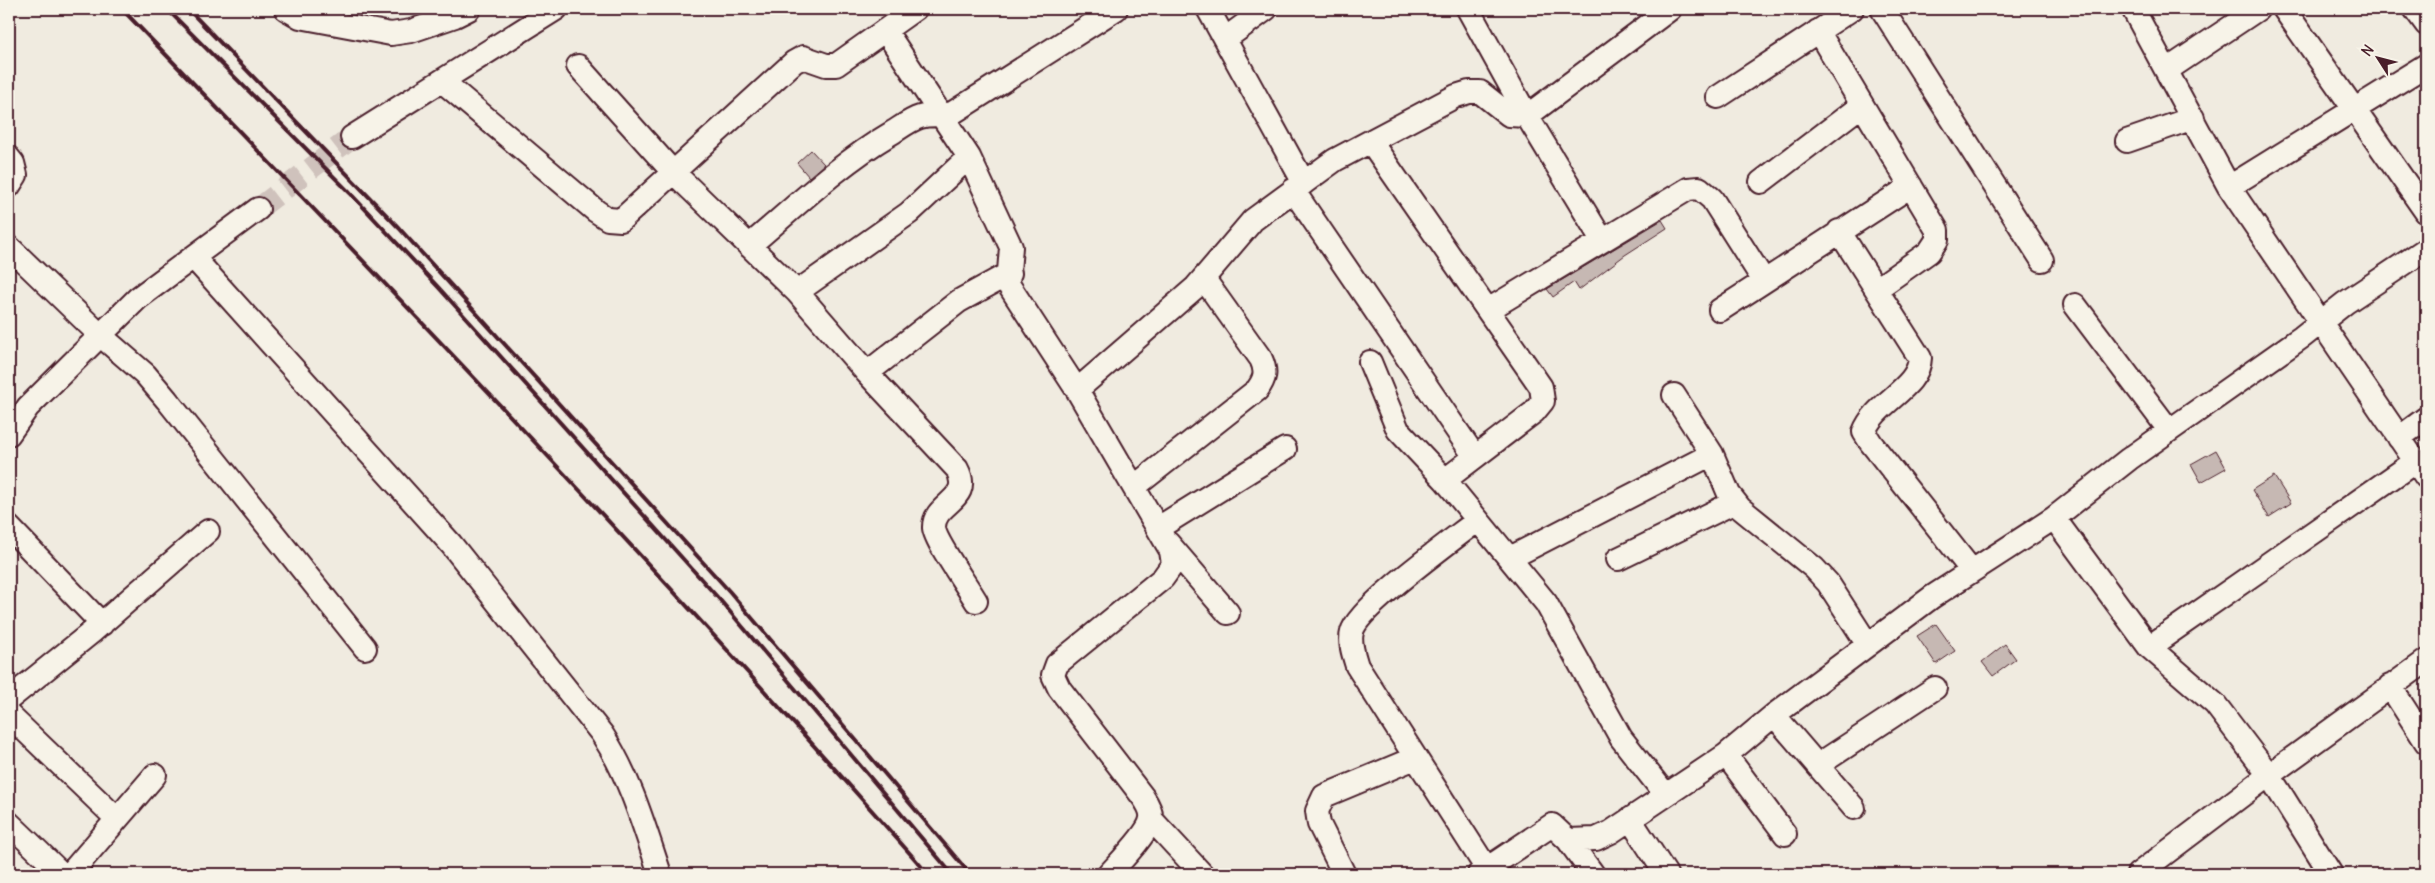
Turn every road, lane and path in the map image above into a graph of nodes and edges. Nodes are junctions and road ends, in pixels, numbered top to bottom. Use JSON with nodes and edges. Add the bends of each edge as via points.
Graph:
{"nodes":[{"id":1,"x":286,"y":9,"type":"edge"},
{"id":2,"x":469,"y":9,"type":"edge"},
{"id":3,"x":556,"y":9,"type":"edge"},
{"id":4,"x":915,"y":9,"type":"edge"},
{"id":5,"x":1116,"y":9,"type":"edge"},
{"id":6,"x":1208,"y":9,"type":"edge"},
{"id":7,"x":1266,"y":9,"type":"edge"},
{"id":8,"x":1468,"y":9,"type":"edge"},
{"id":9,"x":1670,"y":9,"type":"edge"},
{"id":10,"x":1852,"y":9,"type":"edge"},
{"id":11,"x":1882,"y":9,"type":"edge"},
{"id":12,"x":2133,"y":9,"type":"edge"},
{"id":13,"x":2258,"y":9,"type":"edge"},
{"id":14,"x":2284,"y":9,"type":"edge"},
{"id":15,"x":2415,"y":9,"type":"edge"},
{"id":16,"x":2426,"y":24,"type":"edge"},
{"id":17,"x":885,"y":30,"type":"junction"},
{"id":18,"x":1818,"y":31,"type":"junction"},
{"id":19,"x":1225,"y":39,"type":"junction"},
{"id":20,"x":2426,"y":65,"type":"edge"},
{"id":21,"x":578,"y":66,"type":"dead end"},
{"id":22,"x":2168,"y":70,"type":"junction"},
{"id":23,"x":442,"y":81,"type":"junction"},
{"id":24,"x":1718,"y":97,"type":"dead end"},
{"id":25,"x":1862,"y":105,"type":"junction"},
{"id":26,"x":2353,"y":110,"type":"junction"},
{"id":27,"x":941,"y":116,"type":"junction"},
{"id":28,"x":1527,"y":116,"type":"junction"},
{"id":29,"x":2193,"y":118,"type":"junction"},
{"id":30,"x":352,"y":137,"type":"tunnel mouth"},
{"id":31,"x":2127,"y":141,"type":"dead end"},
{"id":32,"x":1372,"y":142,"type":"junction"},
{"id":33,"x":969,"y":157,"type":"junction"},
{"id":34,"x":9,"y":158,"type":"edge"},
{"id":35,"x":672,"y":172,"type":"junction"},
{"id":36,"x":1761,"y":182,"type":"dead end"},
{"id":37,"x":9,"y":186,"type":"edge"},
{"id":38,"x":1911,"y":186,"type":"junction"},
{"id":39,"x":1298,"y":187,"type":"junction"},
{"id":40,"x":2229,"y":187,"type":"junction"},
{"id":41,"x":258,"y":209,"type":"tunnel mouth"},
{"id":42,"x":2426,"y":212,"type":"edge"},
{"id":43,"x":1839,"y":231,"type":"junction"},
{"id":44,"x":1602,"y":240,"type":"junction"},
{"id":45,"x":749,"y":246,"type":"junction"},
{"id":46,"x":9,"y":247,"type":"edge"},
{"id":47,"x":2426,"y":249,"type":"edge"},
{"id":48,"x":194,"y":258,"type":"junction"},
{"id":49,"x":2042,"y":260,"type":"dead end"},
{"id":50,"x":1010,"y":273,"type":"junction"},
{"id":51,"x":1204,"y":279,"type":"junction"},
{"id":52,"x":1764,"y":281,"type":"junction"},
{"id":53,"x":1878,"y":288,"type":"junction"},
{"id":54,"x":797,"y":292,"type":"junction"},
{"id":55,"x":2075,"y":304,"type":"dead end"},
{"id":56,"x":1488,"y":310,"type":"junction"},
{"id":57,"x":1720,"y":310,"type":"dead end"},
{"id":58,"x":2321,"y":322,"type":"junction"},
{"id":59,"x":100,"y":335,"type":"junction"},
{"id":60,"x":1370,"y":362,"type":"dead end"},
{"id":61,"x":866,"y":373,"type":"junction"},
{"id":62,"x":1077,"y":390,"type":"junction"},
{"id":63,"x":1674,"y":395,"type":"dead end"},
{"id":64,"x":2426,"y":418,"type":"edge"},
{"id":65,"x":2169,"y":430,"type":"junction"},
{"id":66,"x":9,"y":434,"type":"edge"},
{"id":67,"x":2400,"y":438,"type":"junction"},
{"id":68,"x":1285,"y":448,"type":"dead end"},
{"id":69,"x":1712,"y":454,"type":"junction"},
{"id":70,"x":1475,"y":457,"type":"junction"},
{"id":71,"x":2421,"y":469,"type":"edge"},
{"id":72,"x":1445,"y":480,"type":"junction"},
{"id":73,"x":1134,"y":487,"type":"junction"},
{"id":74,"x":1735,"y":502,"type":"junction"},
{"id":75,"x":2054,"y":518,"type":"junction"},
{"id":76,"x":1478,"y":520,"type":"junction"},
{"id":77,"x":9,"y":527,"type":"edge"},
{"id":78,"x":208,"y":531,"type":"dead end"},
{"id":79,"x":1161,"y":533,"type":"junction"},
{"id":80,"x":1510,"y":558,"type":"junction"},
{"id":81,"x":1618,"y":559,"type":"dead end"},
{"id":82,"x":1972,"y":571,"type":"junction"},
{"id":83,"x":976,"y":601,"type":"dead end"},
{"id":84,"x":1228,"y":613,"type":"dead end"},
{"id":85,"x":102,"y":624,"type":"junction"},
{"id":86,"x":1868,"y":645,"type":"junction"},
{"id":87,"x":2149,"y":647,"type":"junction"},
{"id":88,"x":365,"y":648,"type":"dead end"},
{"id":89,"x":2426,"y":661,"type":"edge"},
{"id":90,"x":2390,"y":686,"type":"junction"},
{"id":91,"x":1935,"y":688,"type":"dead end"},
{"id":92,"x":9,"y":699,"type":"edge"},
{"id":93,"x":1774,"y":714,"type":"junction"},
{"id":94,"x":9,"y":715,"type":"edge"},
{"id":95,"x":2426,"y":742,"type":"edge"},
{"id":96,"x":1726,"y":755,"type":"junction"},
{"id":97,"x":1415,"y":758,"type":"junction"},
{"id":98,"x":1818,"y":765,"type":"junction"},
{"id":99,"x":155,"y":775,"type":"dead end"},
{"id":100,"x":2269,"y":775,"type":"junction"},
{"id":101,"x":1665,"y":794,"type":"junction"},
{"id":102,"x":1854,"y":808,"type":"dead end"},
{"id":103,"x":118,"y":819,"type":"junction"},
{"id":104,"x":1630,"y":819,"type":"junction"},
{"id":105,"x":1152,"y":820,"type":"junction"},
{"id":106,"x":9,"y":823,"type":"edge"},
{"id":107,"x":1785,"y":834,"type":"dead end"},
{"id":108,"x":1568,"y":840,"type":"junction"},
{"id":109,"x":1495,"y":869,"type":"edge"},
{"id":110,"x":62,"y":874,"type":"edge"},
{"id":111,"x":70,"y":874,"type":"edge"},
{"id":112,"x":660,"y":874,"type":"edge"},
{"id":113,"x":1110,"y":874,"type":"edge"},
{"id":114,"x":1202,"y":874,"type":"edge"},
{"id":115,"x":1344,"y":874,"type":"edge"},
{"id":116,"x":1593,"y":874,"type":"edge"},
{"id":117,"x":1666,"y":874,"type":"edge"},
{"id":118,"x":2138,"y":874,"type":"edge"},
{"id":119,"x":2330,"y":874,"type":"edge"}],
"edges":[{"from":1,"to":2,"type":"street","via":[[300,17],[391,34],[411,31]]},
{"from":3,"to":23,"type":"street"},
{"from":4,"to":17,"type":"street"},
{"from":5,"to":27,"type":"street","via":[[954,112]]},
{"from":6,"to":19,"type":"street"},
{"from":7,"to":19,"type":"street"},
{"from":8,"to":28,"type":"street"},
{"from":9,"to":28,"type":"street"},
{"from":10,"to":18,"type":"street"},
{"from":11,"to":49,"type":"street"},
{"from":12,"to":22,"type":"street"},
{"from":13,"to":22,"type":"street"},
{"from":14,"to":26,"type":"street"},
{"from":15,"to":16,"type":"street"},
{"from":17,"to":27,"type":"street"},
{"from":17,"to":35,"type":"street","via":[[836,65],[803,57],[794,62]]},
{"from":18,"to":24,"type":"street"},
{"from":18,"to":25,"type":"street"},
{"from":19,"to":39,"type":"street"},
{"from":20,"to":26,"type":"street"},
{"from":21,"to":35,"type":"street"},
{"from":22,"to":29,"type":"street"},
{"from":23,"to":30,"type":"street"},
{"from":23,"to":35,"type":"street","via":[[608,219],[621,220],[635,210]]},
{"from":25,"to":36,"type":"street"},
{"from":25,"to":38,"type":"street"},
{"from":26,"to":40,"type":"street"},
{"from":26,"to":42,"type":"street"},
{"from":27,"to":33,"type":"street"},
{"from":27,"to":45,"type":"street","via":[[919,117],[868,147]]},
{"from":28,"to":32,"type":"street","via":[[1510,115],[1480,92],[1469,92]]},
{"from":28,"to":44,"type":"street"},
{"from":29,"to":31,"type":"street"},
{"from":29,"to":40,"type":"street"},
{"from":32,"to":39,"type":"street","via":[[1334,160]]},
{"from":32,"to":56,"type":"street"},
{"from":33,"to":50,"type":"street","via":[[1011,247]]},
{"from":33,"to":54,"type":"street","via":[[909,213]]},
{"from":34,"to":37,"type":"street","via":[[16,175]]},
{"from":35,"to":45,"type":"street"},
{"from":38,"to":43,"type":"street"},
{"from":38,"to":53,"type":"street","via":[[1937,230],[1937,240],[1929,252]]},
{"from":39,"to":51,"type":"street","via":[[1253,220]]},
{"from":39,"to":70,"type":"street"},
{"from":40,"to":58,"type":"street"},
{"from":41,"to":48,"type":"street"},
{"from":43,"to":52,"type":"street"},
{"from":43,"to":53,"type":"street"},
{"from":44,"to":52,"type":"street","via":[[1688,189],[1699,188],[1712,199]]},
{"from":44,"to":56,"type":"street"},
{"from":45,"to":54,"type":"street"},
{"from":46,"to":59,"type":"street"},
{"from":47,"to":58,"type":"street"},
{"from":48,"to":59,"type":"street","via":[[138,298]]},
{"from":48,"to":112,"type":"street","via":[[451,544],[602,734],[621,766]]},
{"from":50,"to":61,"type":"street","via":[[959,301]]},
{"from":50,"to":62,"type":"street","via":[[1008,284],[1013,294]]},
{"from":51,"to":62,"type":"street"},
{"from":51,"to":73,"type":"street","via":[[1261,360],[1266,369],[1264,381],[1257,390]]},
{"from":52,"to":57,"type":"street"},
{"from":53,"to":82,"type":"street","via":[[1920,358],[1920,368],[1876,410],[1864,432]]},
{"from":54,"to":61,"type":"street"},
{"from":55,"to":65,"type":"street"},
{"from":56,"to":70,"type":"street","via":[[1541,387],[1543,401],[1534,412]]},
{"from":58,"to":65,"type":"street"},
{"from":58,"to":67,"type":"street"},
{"from":59,"to":66,"type":"street","via":[[28,408]]},
{"from":59,"to":88,"type":"street","via":[[145,374],[168,400]]},
{"from":60,"to":72,"type":"street","via":[[1398,430]]},
{"from":61,"to":83,"type":"street","via":[[957,469],[962,479],[961,489],[938,516],[934,528]]},
{"from":62,"to":73,"type":"street"},
{"from":63,"to":69,"type":"street"},
{"from":64,"to":67,"type":"street"},
{"from":65,"to":75,"type":"street"},
{"from":67,"to":71,"type":"street"},
{"from":68,"to":79,"type":"street"},
{"from":69,"to":74,"type":"street"},
{"from":69,"to":80,"type":"street"},
{"from":70,"to":72,"type":"street"},
{"from":71,"to":87,"type":"street"},
{"from":72,"to":76,"type":"street"},
{"from":73,"to":79,"type":"street"},
{"from":74,"to":81,"type":"street"},
{"from":74,"to":86,"type":"street","via":[[1828,583]]},
{"from":75,"to":82,"type":"street"},
{"from":75,"to":87,"type":"street"},
{"from":76,"to":80,"type":"street"},
{"from":76,"to":97,"type":"street","via":[[1360,618],[1352,632],[1357,666]]},
{"from":77,"to":85,"type":"street"},
{"from":78,"to":85,"type":"street"},
{"from":79,"to":84,"type":"street"},
{"from":79,"to":105,"type":"street","via":[[1171,552],[1172,564],[1163,578],[1057,664],[1053,675],[1059,688],[1143,797]]},
{"from":80,"to":101,"type":"street","via":[[1546,603],[1621,738]]},
{"from":82,"to":86,"type":"street"},
{"from":85,"to":92,"type":"street"},
{"from":86,"to":93,"type":"street"},
{"from":87,"to":100,"type":"street","via":[[2216,704]]},
{"from":89,"to":90,"type":"street"},
{"from":90,"to":95,"type":"street"},
{"from":90,"to":100,"type":"street"},
{"from":91,"to":98,"type":"street"},
{"from":93,"to":96,"type":"street"},
{"from":93,"to":98,"type":"street"},
{"from":94,"to":103,"type":"street"},
{"from":96,"to":101,"type":"street"},
{"from":96,"to":107,"type":"street"},
{"from":97,"to":109,"type":"street"},
{"from":97,"to":115,"type":"street","via":[[1324,796],[1317,811],[1319,824]]},
{"from":98,"to":102,"type":"street"},
{"from":99,"to":103,"type":"street"},
{"from":100,"to":118,"type":"street"},
{"from":100,"to":119,"type":"street"},
{"from":101,"to":104,"type":"street"},
{"from":103,"to":111,"type":"street"},
{"from":104,"to":108,"type":"street","via":[[1596,838]]},
{"from":104,"to":117,"type":"street"},
{"from":105,"to":113,"type":"street"},
{"from":105,"to":114,"type":"street"},
{"from":106,"to":110,"type":"street"},
{"from":108,"to":109,"type":"street","via":[[1552,825]]},
{"from":108,"to":116,"type":"street"}]}
